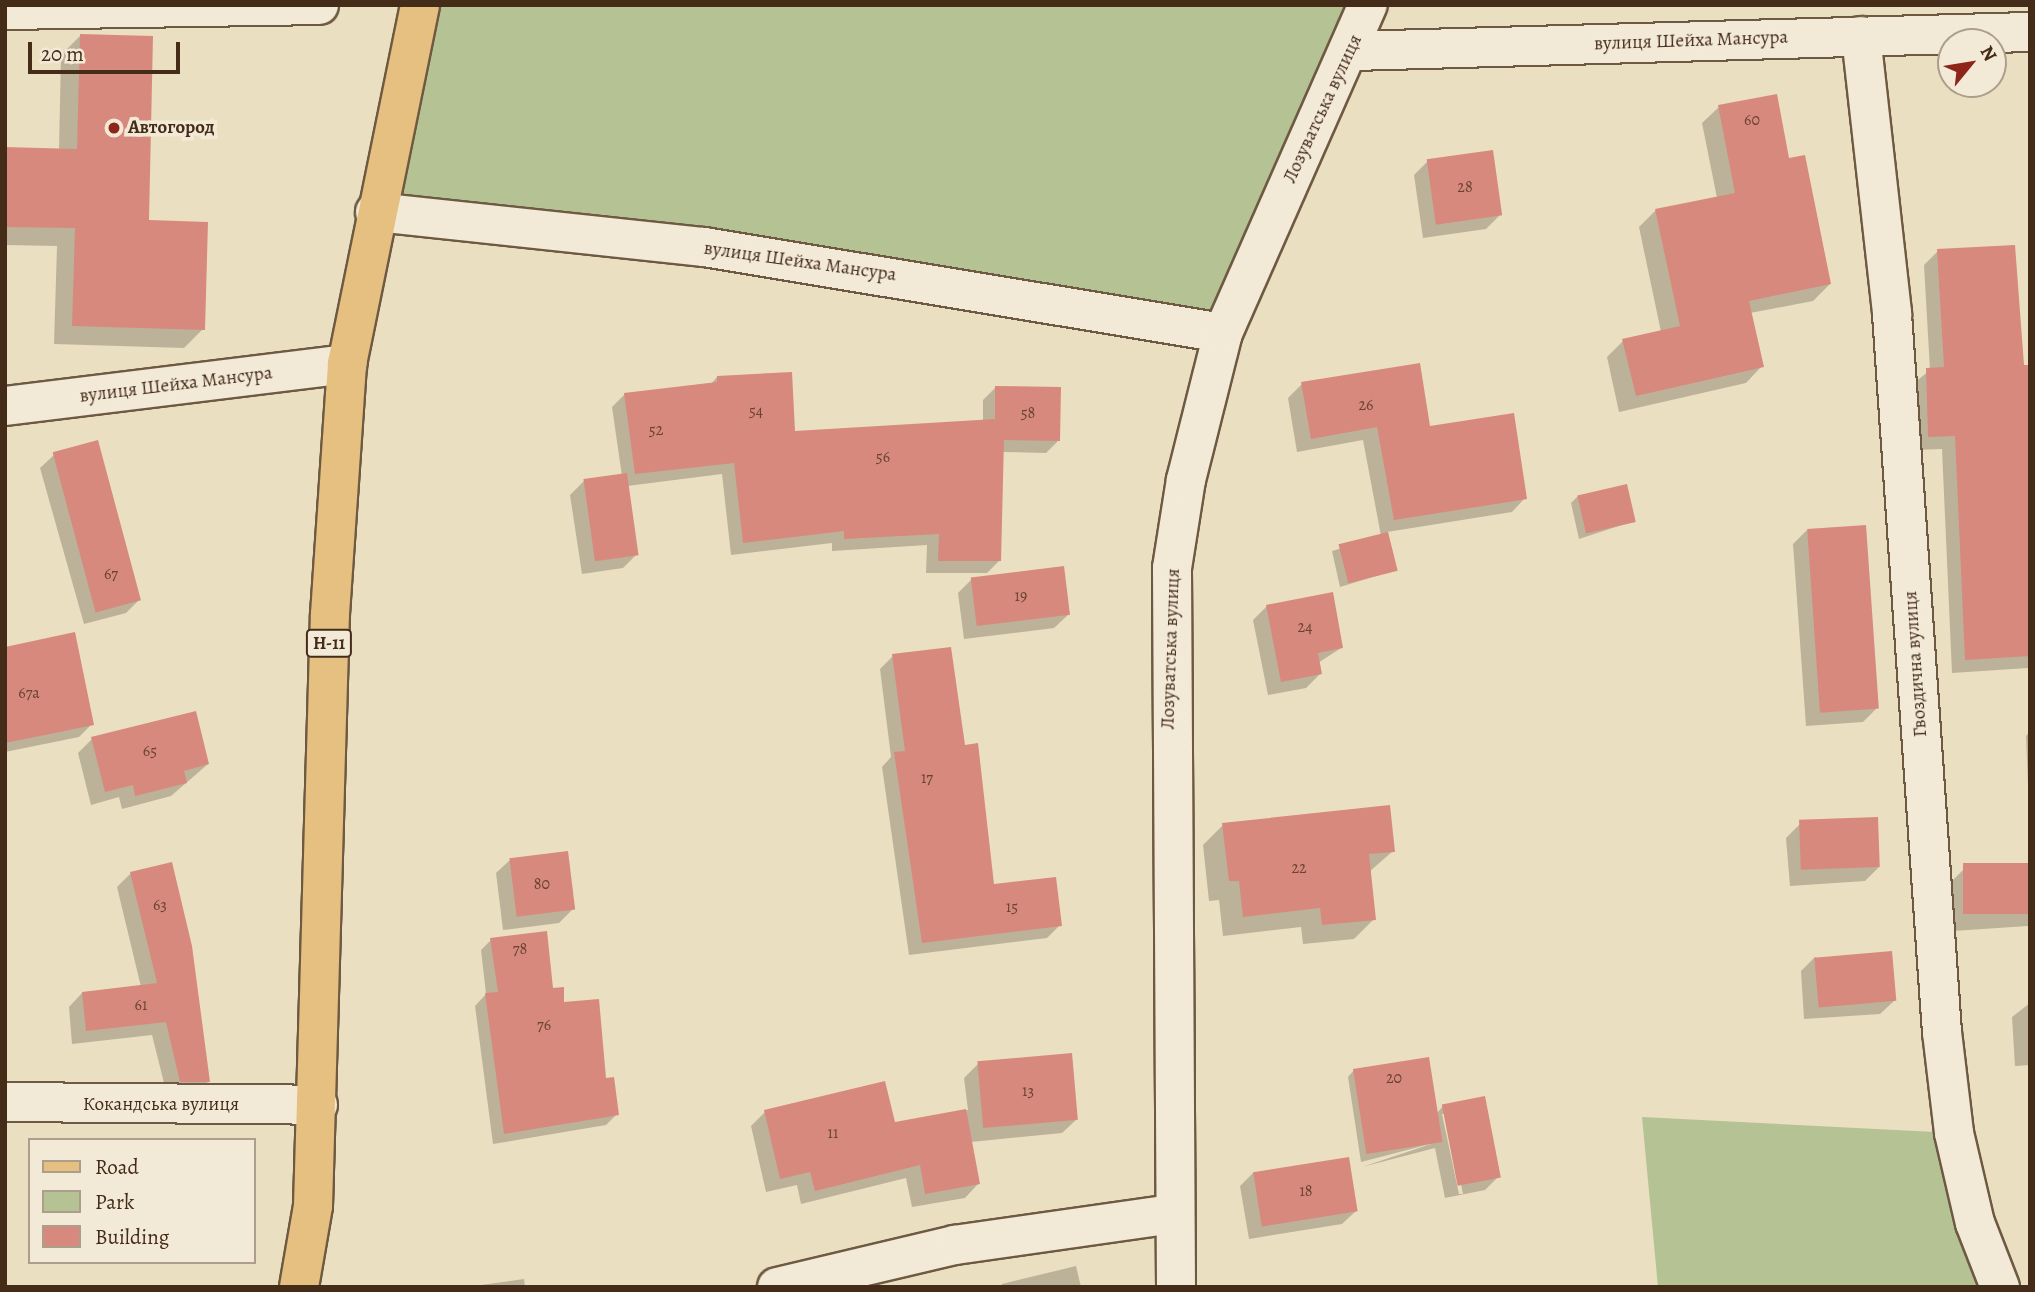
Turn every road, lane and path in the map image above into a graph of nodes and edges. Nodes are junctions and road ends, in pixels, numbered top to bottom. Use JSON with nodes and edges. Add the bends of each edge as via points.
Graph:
{"nodes":[{"id":1,"x":319,"y":5,"type":"edge"},
{"id":2,"x":420,"y":5,"type":"edge"},
{"id":3,"x":1368,"y":5,"type":"edge"},
{"id":4,"x":5,"y":10,"type":"edge"},
{"id":5,"x":2030,"y":32,"type":"edge"},
{"id":6,"x":1861,"y":36,"type":"junction"},
{"id":7,"x":1353,"y":51,"type":"junction"},
{"id":8,"x":375,"y":212,"type":"junction"},
{"id":9,"x":1223,"y":333,"type":"junction"},
{"id":10,"x":347,"y":364,"type":"junction"},
{"id":11,"x":5,"y":406,"type":"edge"},
{"id":12,"x":5,"y":1102,"type":"edge"},
{"id":13,"x":318,"y":1105,"type":"junction"},
{"id":14,"x":1174,"y":1214,"type":"junction"},
{"id":15,"x":299,"y":1287,"type":"edge"},
{"id":16,"x":778,"y":1287,"type":"edge"},
{"id":17,"x":1176,"y":1287,"type":"edge"},
{"id":18,"x":2000,"y":1287,"type":"edge"}],
"edges":[{"from":1,"to":4,"type":"street"},
{"from":2,"to":8,"type":"main road","number":"Н-11"},
{"from":3,"to":7,"type":"street","name":"Лозуватська вулиця"},
{"from":5,"to":6,"type":"street","name":"вулиця Шейха Мансура"},
{"from":6,"to":7,"type":"street","name":"вулиця Шейха Мансура"},
{"from":6,"to":18,"type":"street","name":"Гвоздична вулиця","via":[[1892,314],[1942,1032],[1954,1133],[1975,1223]]},
{"from":7,"to":9,"type":"street","name":"Лозуватська вулиця","via":[[1304,146]]},
{"from":8,"to":9,"type":"street","name":"вулиця Шейха Мансура","via":[[705,247]]},
{"from":8,"to":10,"type":"main road","number":"Н-11"},
{"from":9,"to":14,"type":"street","name":"Лозуватська вулиця","via":[[1186,481],[1168,635]]},
{"from":10,"to":11,"type":"street","name":"вулиця Шейха Мансура"},
{"from":10,"to":13,"type":"main road","number":"Н-11","via":[[330,614]]},
{"from":12,"to":13,"type":"street","name":"Кокандська вулиця"},
{"from":13,"to":15,"type":"main road","number":"Н-11","via":[[313,1206]]},
{"from":14,"to":16,"type":"street","via":[[955,1245]]},
{"from":14,"to":17,"type":"street","name":"Лозуватська вулиця"}]}
